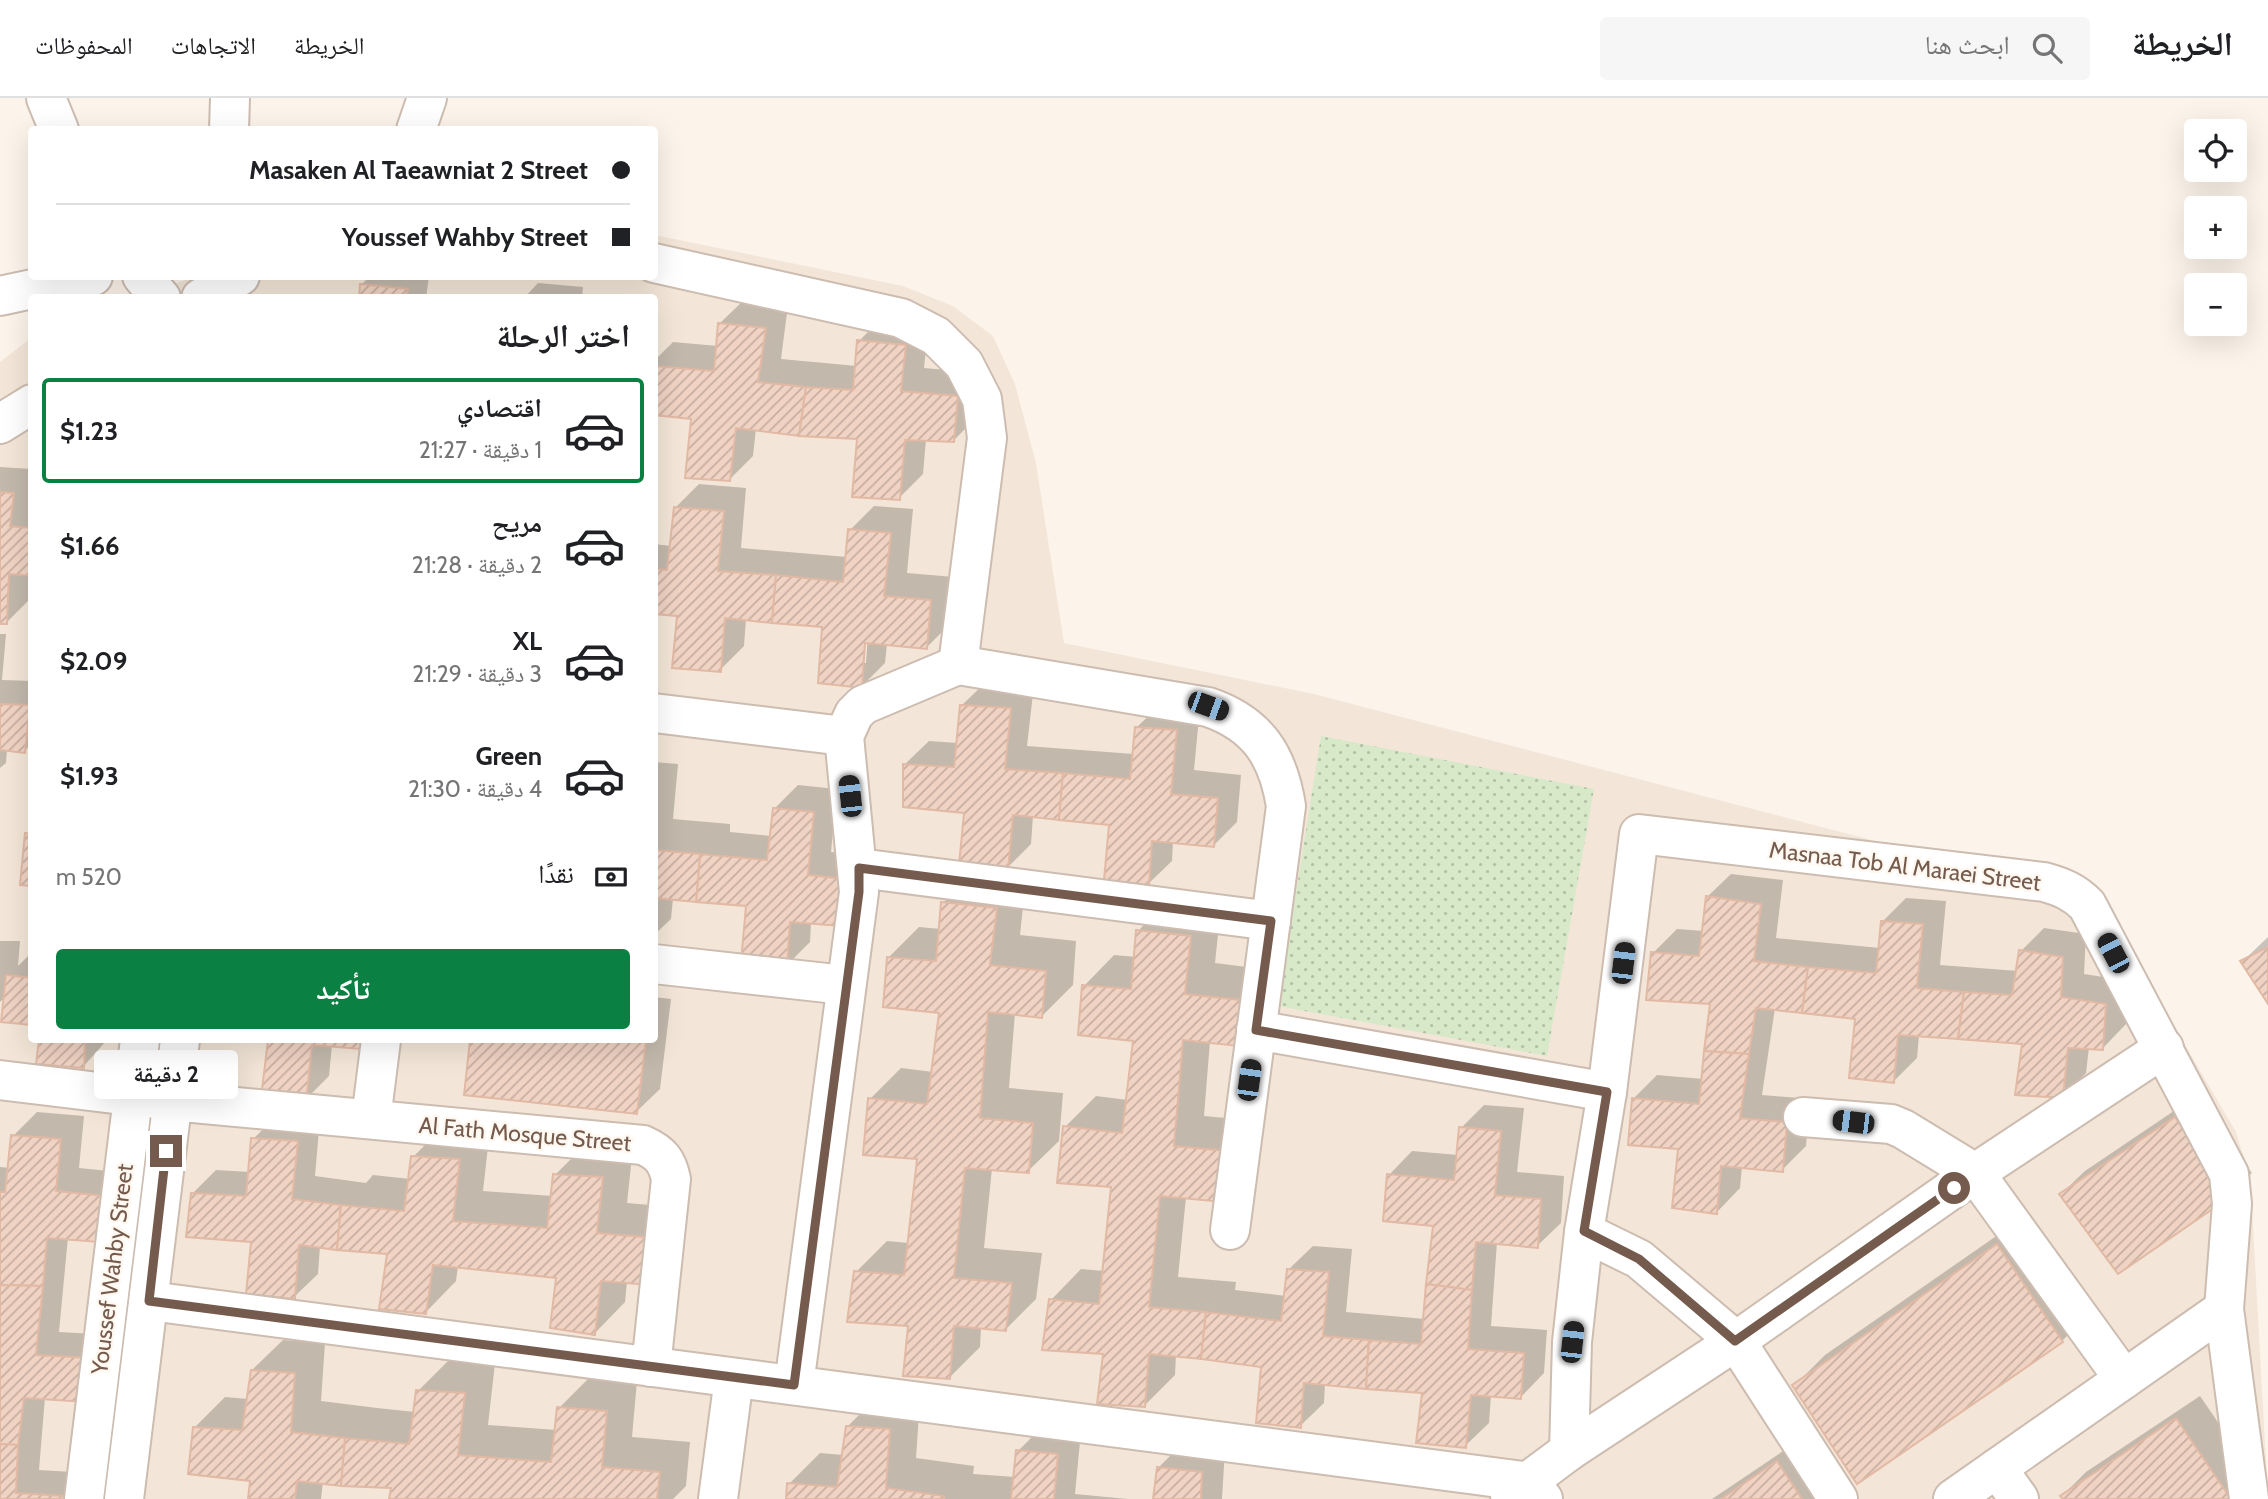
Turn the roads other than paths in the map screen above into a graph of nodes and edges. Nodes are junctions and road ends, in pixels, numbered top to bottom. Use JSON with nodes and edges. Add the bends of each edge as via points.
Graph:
{"nodes":[{"id":1,"x":46,"y":98,"type":"edge"},
{"id":2,"x":230,"y":98,"type":"edge"},
{"id":3,"x":426,"y":98,"type":"edge"},
{"id":4,"x":57,"y":126,"type":"edge"},
{"id":5,"x":229,"y":126,"type":"edge"},
{"id":6,"x":417,"y":126,"type":"edge"},
{"id":7,"x":658,"y":264,"type":"edge"},
{"id":8,"x":74,"y":280,"type":"edge"},
{"id":9,"x":145,"y":280,"type":"edge"},
{"id":10,"x":158,"y":294,"type":"edge"},
{"id":11,"x":0,"y":296,"type":"edge"},
{"id":12,"x":28,"y":406,"type":"edge"},
{"id":13,"x":0,"y":424,"type":"edge"},
{"id":14,"x":958,"y":664,"type":"junction"},
{"id":15,"x":658,"y":713,"type":"edge"},
{"id":16,"x":844,"y":736,"type":"junction"},
{"id":17,"x":859,"y":868,"type":"junction"},
{"id":18,"x":1271,"y":921,"type":"junction"},
{"id":19,"x":658,"y":964,"type":"edge"},
{"id":20,"x":845,"y":985,"type":"junction"},
{"id":21,"x":1256,"y":1030,"type":"junction"},
{"id":22,"x":141,"y":1043,"type":"edge"},
{"id":23,"x":180,"y":1043,"type":"edge"},
{"id":24,"x":381,"y":1043,"type":"edge"},
{"id":25,"x":2164,"y":1048,"type":"junction"},
{"id":26,"x":0,"y":1080,"type":"edge"},
{"id":27,"x":1607,"y":1092,"type":"junction"},
{"id":28,"x":134,"y":1096,"type":"junction"},
{"id":29,"x":172,"y":1101,"type":"junction"},
{"id":30,"x":1803,"y":1116,"type":"dead end"},
{"id":31,"x":371,"y":1119,"type":"junction"},
{"id":32,"x":1975,"y":1172,"type":"junction"},
{"id":33,"x":1230,"y":1230,"type":"dead end"},
{"id":34,"x":1584,"y":1231,"type":"junction"},
{"id":35,"x":149,"y":1301,"type":"junction"},
{"id":36,"x":2224,"y":1309,"type":"junction"},
{"id":37,"x":1735,"y":1341,"type":"junction"},
{"id":38,"x":651,"y":1367,"type":"junction"},
{"id":39,"x":734,"y":1378,"type":"junction"},
{"id":40,"x":2124,"y":1379,"type":"junction"},
{"id":41,"x":794,"y":1385,"type":"junction"},
{"id":42,"x":1569,"y":1451,"type":"junction"},
{"id":43,"x":1997,"y":1468,"type":"junction"},
{"id":44,"x":1526,"y":1493,"type":"edge"},
{"id":45,"x":84,"y":1499,"type":"edge"},
{"id":46,"x":124,"y":1499,"type":"edge"},
{"id":47,"x":718,"y":1499,"type":"edge"},
{"id":48,"x":1838,"y":1499,"type":"edge"},
{"id":49,"x":1953,"y":1499,"type":"edge"},
{"id":50,"x":2019,"y":1499,"type":"edge"},
{"id":51,"x":2249,"y":1499,"type":"edge"}],
"edges":[{"from":1,"to":4,"type":"street"},
{"from":2,"to":5,"type":"street"},
{"from":3,"to":6,"type":"street"},
{"from":7,"to":14,"type":"street","via":[[901,318],[936,336],[964,364],[982,399],[987,438]]},
{"from":8,"to":11,"type":"street"},
{"from":9,"to":10,"type":"street"},
{"from":12,"to":13,"type":"street"},
{"from":14,"to":16,"type":"street","via":[[863,705]]},
{"from":14,"to":18,"type":"street","via":[[1208,706],[1250,730],[1269,751],[1286,806]]},
{"from":15,"to":16,"type":"street"},
{"from":16,"to":17,"type":"street"},
{"from":17,"to":18,"type":"street"},
{"from":17,"to":20,"type":"street"},
{"from":18,"to":21,"type":"street"},
{"from":19,"to":20,"type":"street"},
{"from":20,"to":41,"type":"street"},
{"from":21,"to":27,"type":"street"},
{"from":21,"to":33,"type":"street"},
{"from":22,"to":28,"type":"street","name":"Youssef Wahby Street"},
{"from":23,"to":29,"type":"street","name":"Youssef Wahby Street"},
{"from":24,"to":31,"type":"street"},
{"from":25,"to":27,"type":"street","name":"Masnaa Tob Al Maraei Street","via":[[2087,905],[2063,887],[1639,834]]},
{"from":25,"to":32,"type":"street"},
{"from":25,"to":36,"type":"street","name":"Masnaa Tob Al Maraei Street","via":[[2229,1174],[2232,1203]]},
{"from":26,"to":28,"type":"street","name":"Al Fath Mosque Street"},
{"from":27,"to":34,"type":"street"},
{"from":28,"to":29,"type":"street","name":"Al Fath Mosque Street"},
{"from":28,"to":45,"type":"street","name":"Youssef Wahby Street"},
{"from":29,"to":31,"type":"street","name":"Al Fath Mosque Street"},
{"from":29,"to":35,"type":"street","name":"Youssef Wahby Street"},
{"from":30,"to":32,"type":"street","via":[[1891,1124]]},
{"from":31,"to":38,"type":"street","name":"Al Fath Mosque Street","via":[[643,1145],[658,1152],[671,1179]]},
{"from":32,"to":37,"type":"street"},
{"from":32,"to":40,"type":"street"},
{"from":34,"to":37,"type":"street","via":[[1639,1259]]},
{"from":34,"to":42,"type":"street","via":[[1572,1342]]},
{"from":35,"to":38,"type":"street"},
{"from":35,"to":46,"type":"street","name":"Youssef Wahby Street"},
{"from":36,"to":40,"type":"street"},
{"from":36,"to":51,"type":"street","name":"Masnaa Tob Al Maraei Street"},
{"from":37,"to":42,"type":"street"},
{"from":37,"to":48,"type":"street"},
{"from":38,"to":39,"type":"street"},
{"from":39,"to":41,"type":"street"},
{"from":39,"to":47,"type":"street"},
{"from":40,"to":43,"type":"street"},
{"from":41,"to":44,"type":"street"},
{"from":42,"to":44,"type":"street"},
{"from":43,"to":49,"type":"street"},
{"from":43,"to":50,"type":"street"}]}
